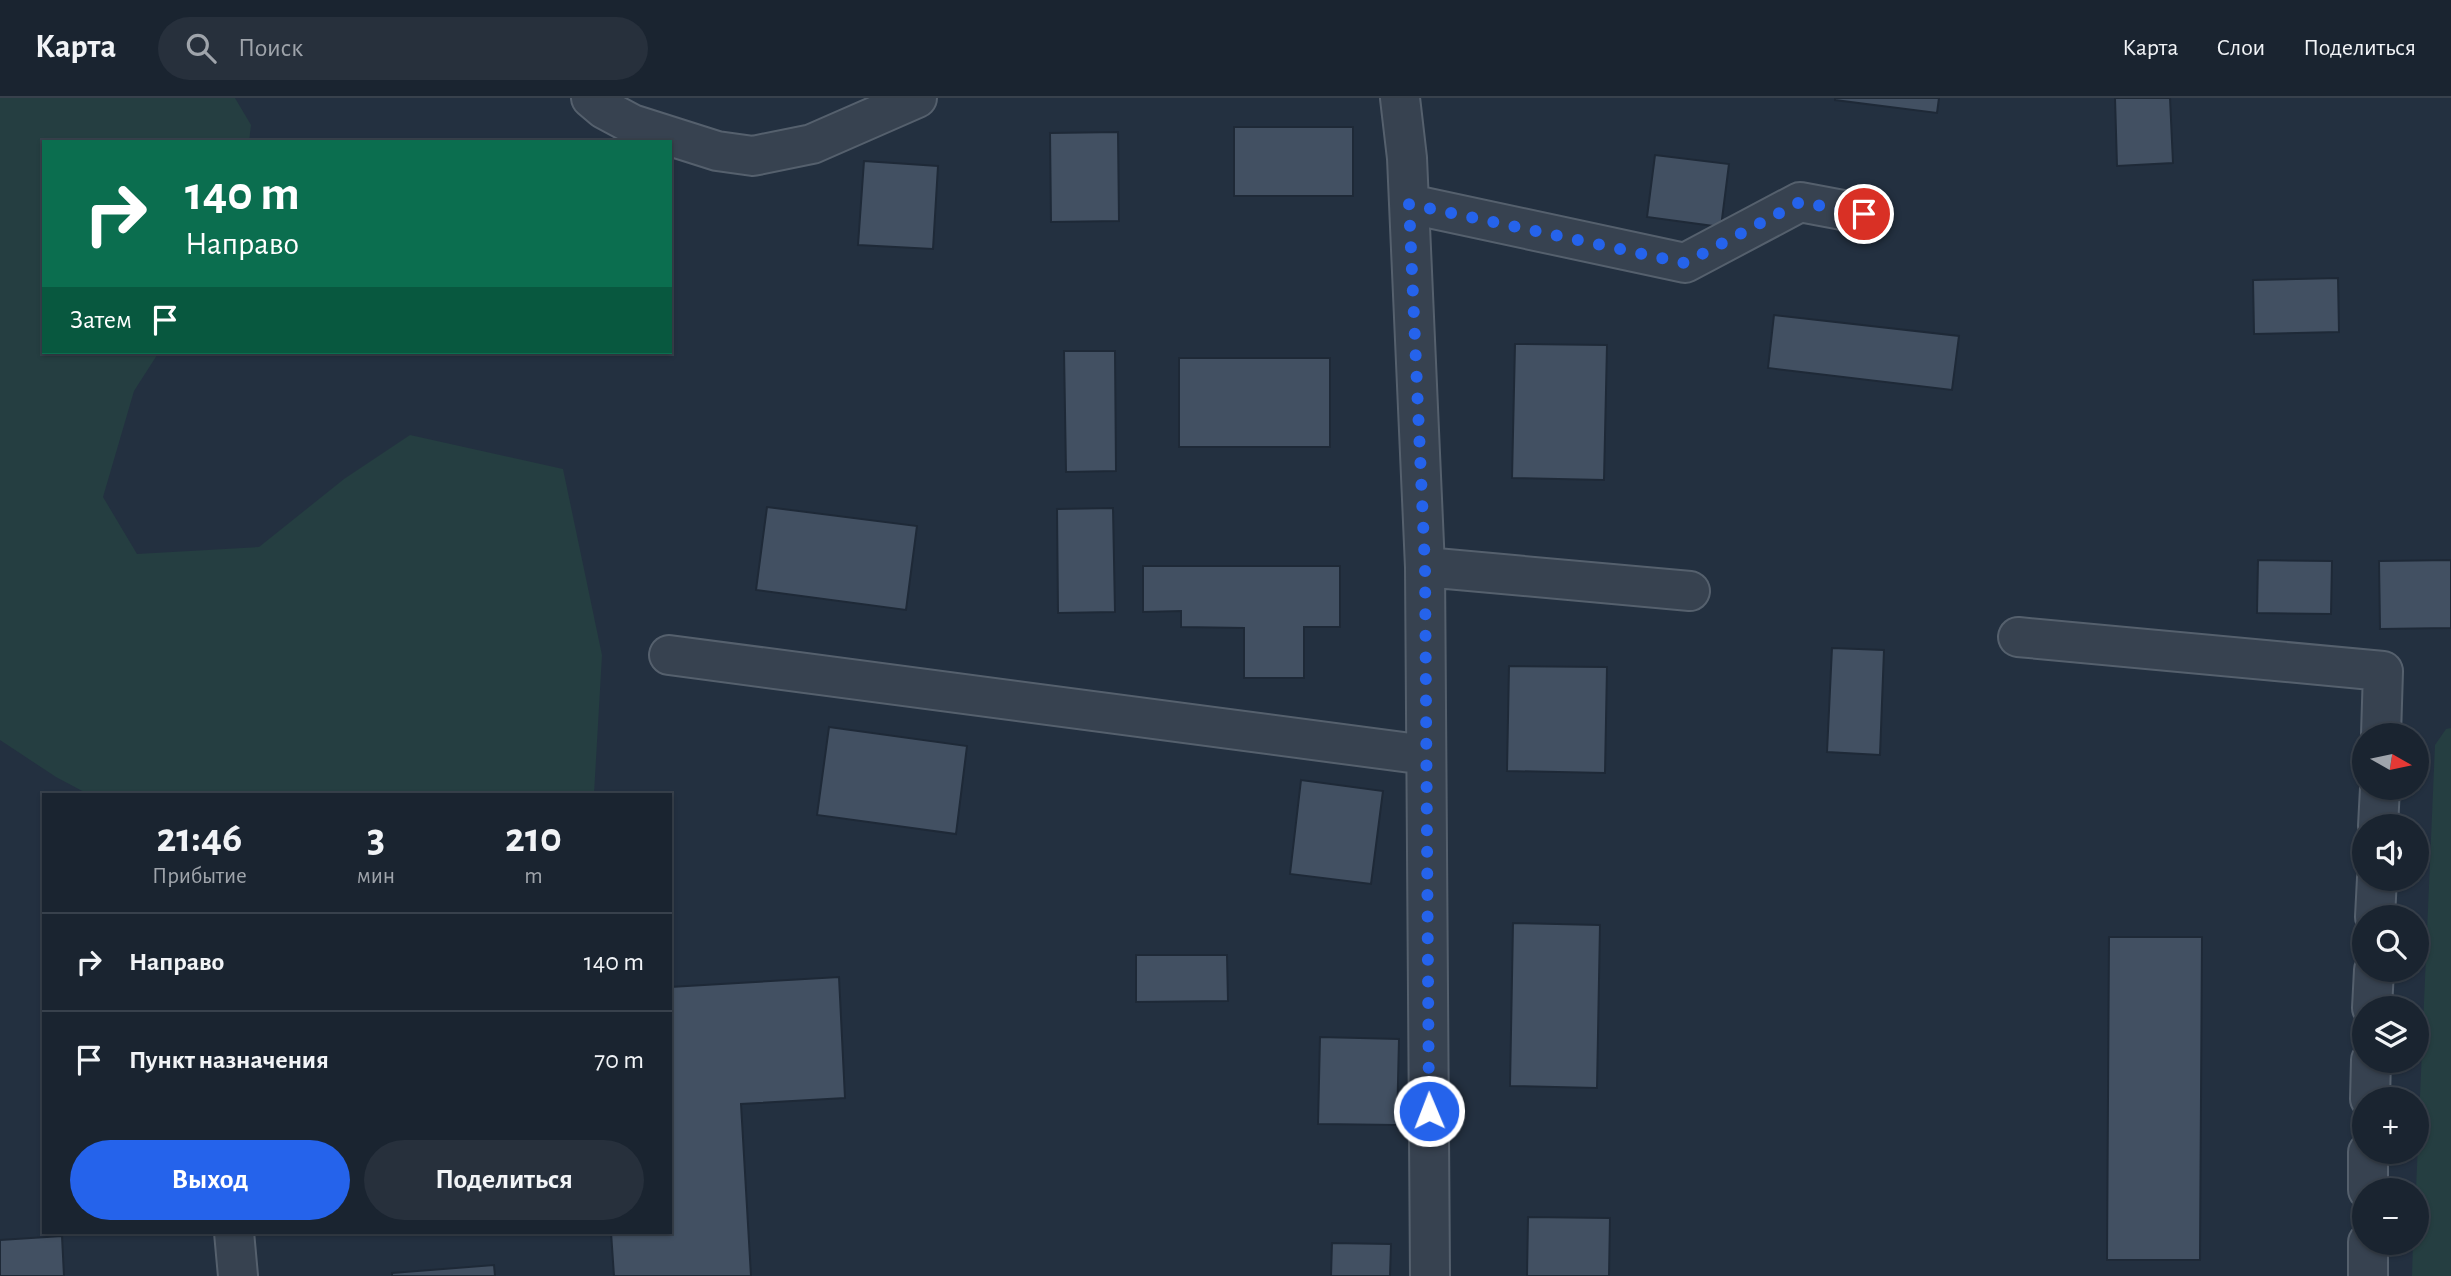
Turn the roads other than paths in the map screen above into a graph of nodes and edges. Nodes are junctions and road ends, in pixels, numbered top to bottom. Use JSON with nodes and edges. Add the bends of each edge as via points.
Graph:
{"nodes":[{"id":1,"x":591,"y":98,"type":"edge"},
{"id":2,"x":917,"y":98,"type":"edge"},
{"id":3,"x":1400,"y":98,"type":"edge"},
{"id":4,"x":1409,"y":204,"type":"junction"},
{"id":5,"x":1864,"y":214,"type":"dead end"},
{"id":6,"x":1425,"y":567,"type":"junction"},
{"id":7,"x":1690,"y":591,"type":"dead end"},
{"id":8,"x":2018,"y":637,"type":"dead end"},
{"id":9,"x":669,"y":655,"type":"dead end"},
{"id":10,"x":2381,"y":723,"type":"edge"},
{"id":11,"x":1426,"y":755,"type":"junction"},
{"id":12,"x":234,"y":1234,"type":"edge"},
{"id":13,"x":2368,"y":1255,"type":"edge"},
{"id":14,"x":238,"y":1276,"type":"edge"},
{"id":15,"x":1430,"y":1276,"type":"edge"},
{"id":16,"x":2368,"y":1276,"type":"edge"}],
"edges":[{"from":1,"to":2,"type":"street","via":[[632,124],[717,151],[753,156],[812,144]]},
{"from":3,"to":4,"type":"street"},
{"from":4,"to":5,"type":"street","via":[[1685,263],[1800,202]]},
{"from":4,"to":6,"type":"street"},
{"from":6,"to":7,"type":"street"},
{"from":6,"to":11,"type":"street"},
{"from":8,"to":10,"type":"street","via":[[2383,671]]},
{"from":9,"to":11,"type":"street"},
{"from":11,"to":15,"type":"street"},
{"from":12,"to":14,"type":"street"},
{"from":13,"to":16,"type":"street"}]}
